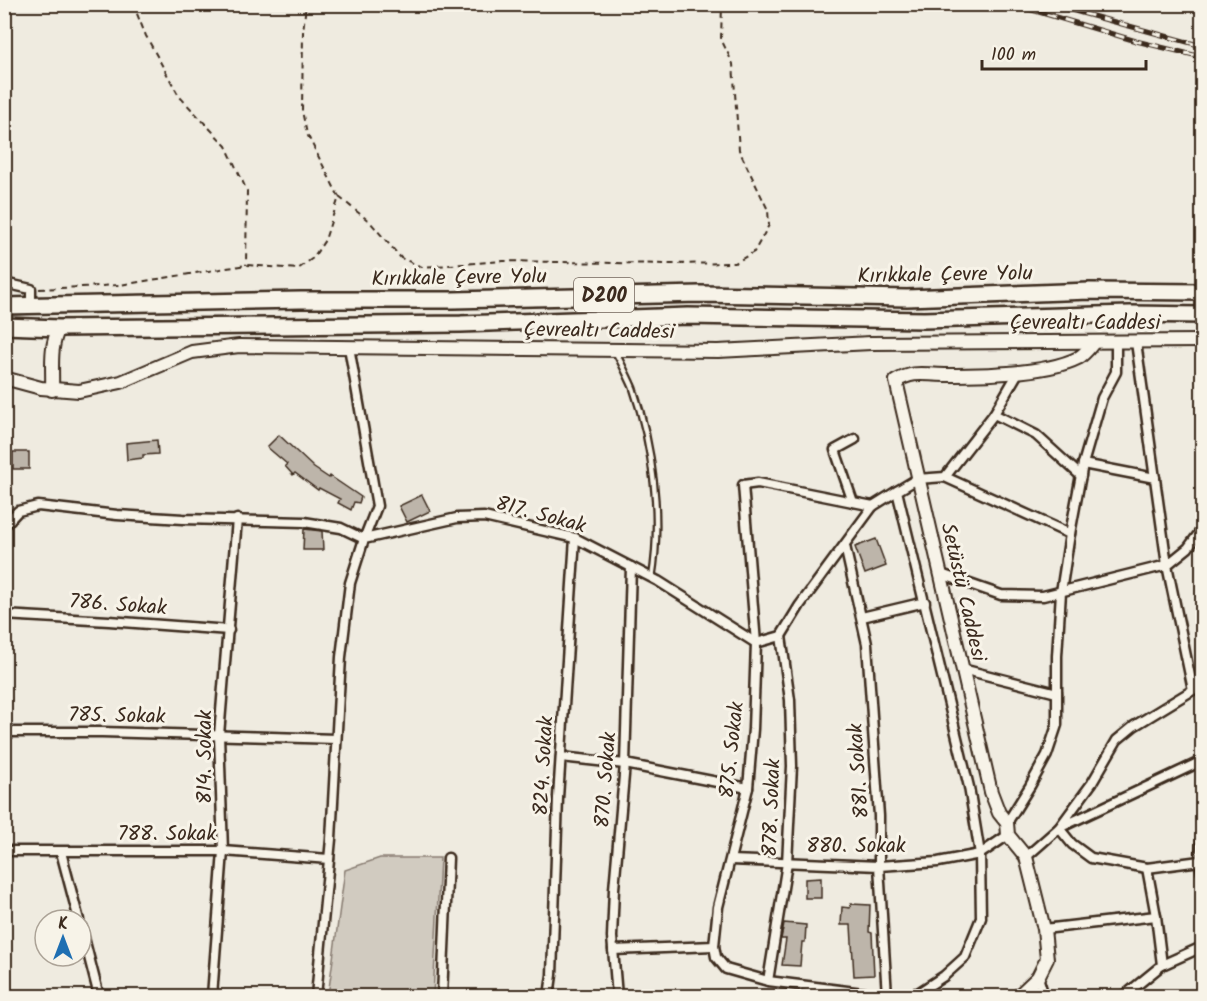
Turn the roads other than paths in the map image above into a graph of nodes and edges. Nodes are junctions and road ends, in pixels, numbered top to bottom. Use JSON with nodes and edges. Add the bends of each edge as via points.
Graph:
{"nodes":[{"id":1,"x":4,"y":283,"type":"edge"},
{"id":2,"x":1203,"y":292,"type":"edge"},
{"id":3,"x":4,"y":306,"type":"edge"},
{"id":4,"x":31,"y":306,"type":"junction"},
{"id":5,"x":1203,"y":315,"type":"edge"},
{"id":6,"x":4,"y":326,"type":"edge"},
{"id":7,"x":59,"y":328,"type":"junction"},
{"id":8,"x":1203,"y":341,"type":"edge"},
{"id":9,"x":1094,"y":342,"type":"junction"},
{"id":10,"x":1116,"y":342,"type":"junction"},
{"id":11,"x":1136,"y":342,"type":"junction"},
{"id":12,"x":349,"y":347,"type":"junction"},
{"id":13,"x":615,"y":350,"type":"junction"},
{"id":14,"x":1019,"y":371,"type":"junction"},
{"id":15,"x":4,"y":378,"type":"edge"},
{"id":16,"x":52,"y":390,"type":"junction"},
{"id":17,"x":994,"y":414,"type":"junction"},
{"id":18,"x":855,"y":439,"type":"dead end"},
{"id":19,"x":1083,"y":464,"type":"junction"},
{"id":20,"x":1081,"y":476,"type":"junction"},
{"id":21,"x":945,"y":477,"type":"junction"},
{"id":22,"x":1155,"y":478,"type":"junction"},
{"id":23,"x":917,"y":479,"type":"junction"},
{"id":24,"x":897,"y":491,"type":"junction"},
{"id":25,"x":853,"y":502,"type":"junction"},
{"id":26,"x":873,"y":506,"type":"junction"},
{"id":27,"x":237,"y":519,"type":"junction"},
{"id":28,"x":4,"y":526,"type":"edge"},
{"id":29,"x":1203,"y":529,"type":"edge"},
{"id":30,"x":1070,"y":534,"type":"junction"},
{"id":31,"x":575,"y":538,"type":"junction"},
{"id":32,"x":364,"y":539,"type":"junction"},
{"id":33,"x":845,"y":546,"type":"junction"},
{"id":34,"x":1167,"y":565,"type":"junction"},
{"id":35,"x":631,"y":567,"type":"junction"},
{"id":36,"x":941,"y":574,"type":"junction"},
{"id":37,"x":652,"y":578,"type":"junction"},
{"id":38,"x":1061,"y":592,"type":"junction"},
{"id":39,"x":925,"y":602,"type":"junction"},
{"id":40,"x":4,"y":615,"type":"edge"},
{"id":41,"x":862,"y":618,"type":"junction"},
{"id":42,"x":229,"y":630,"type":"junction"},
{"id":43,"x":781,"y":636,"type":"junction"},
{"id":44,"x":756,"y":643,"type":"junction"},
{"id":45,"x":962,"y":669,"type":"junction"},
{"id":46,"x":1203,"y":673,"type":"edge"},
{"id":47,"x":1193,"y":690,"type":"junction"},
{"id":48,"x":1057,"y":693,"type":"junction"},
{"id":49,"x":4,"y":732,"type":"edge"},
{"id":50,"x":219,"y":735,"type":"junction"},
{"id":51,"x":336,"y":739,"type":"junction"},
{"id":52,"x":561,"y":757,"type":"junction"},
{"id":53,"x":1203,"y":761,"type":"edge"},
{"id":54,"x":625,"y":764,"type":"junction"},
{"id":55,"x":748,"y":788,"type":"junction"},
{"id":56,"x":1059,"y":828,"type":"junction"},
{"id":57,"x":1007,"y":829,"type":"junction"},
{"id":58,"x":1203,"y":837,"type":"edge"},
{"id":59,"x":223,"y":850,"type":"junction"},
{"id":60,"x":4,"y":852,"type":"edge"},
{"id":61,"x":61,"y":852,"type":"junction"},
{"id":62,"x":980,"y":854,"type":"junction"},
{"id":63,"x":1026,"y":856,"type":"junction"},
{"id":64,"x":448,"y":858,"type":"dead end"},
{"id":65,"x":329,"y":860,"type":"junction"},
{"id":66,"x":731,"y":860,"type":"junction"},
{"id":67,"x":1200,"y":861,"type":"junction"},
{"id":68,"x":787,"y":863,"type":"junction"},
{"id":69,"x":879,"y":866,"type":"junction"},
{"id":70,"x":1147,"y":868,"type":"junction"},
{"id":71,"x":1203,"y":873,"type":"edge"},
{"id":72,"x":76,"y":908,"type":"edge"},
{"id":73,"x":1156,"y":916,"type":"junction"},
{"id":74,"x":1044,"y":929,"type":"junction"},
{"id":75,"x":714,"y":946,"type":"junction"},
{"id":76,"x":1203,"y":947,"type":"edge"},
{"id":77,"x":613,"y":950,"type":"junction"},
{"id":78,"x":1161,"y":966,"type":"junction"},
{"id":79,"x":92,"y":968,"type":"edge"},
{"id":80,"x":1038,"y":976,"type":"junction"},
{"id":81,"x":768,"y":981,"type":"junction"},
{"id":82,"x":99,"y":996,"type":"edge"},
{"id":83,"x":213,"y":996,"type":"edge"},
{"id":84,"x":316,"y":996,"type":"edge"},
{"id":85,"x":442,"y":996,"type":"edge"},
{"id":86,"x":549,"y":996,"type":"edge"},
{"id":87,"x":617,"y":996,"type":"edge"},
{"id":88,"x":887,"y":996,"type":"edge"},
{"id":89,"x":1018,"y":996,"type":"edge"},
{"id":90,"x":1044,"y":996,"type":"edge"},
{"id":91,"x":1124,"y":996,"type":"edge"}],
"edges":[{"from":1,"to":4,"type":"street","via":[[30,289]]},
{"from":2,"to":4,"type":"highway","name":"Kırıkkale Çevre Yolu","number":"D200","via":[[1090,291],[907,298],[700,294]]},
{"from":3,"to":4,"type":"highway","name":"Kırıkkale Çevre Yolu","number":"D200"},
{"from":5,"to":7,"type":"highway","name":"Kırıkkale Çevre Yolu","number":"D200","via":[[924,320],[688,316],[461,324]]},
{"from":6,"to":7,"type":"highway","name":"Kırıkkale Çevre Yolu","number":"D200"},
{"from":7,"to":16,"type":"main road","via":[[52,348]]},
{"from":8,"to":11,"type":"main road","name":"Çevrealtı Caddesi"},
{"from":9,"to":10,"type":"main road","name":"Çevrealtı Caddesi"},
{"from":9,"to":13,"type":"main road","name":"Çevrealtı Caddesi"},
{"from":9,"to":14,"type":"main road","name":"Setüstü Caddesi","via":[[1079,357],[1059,365]]},
{"from":10,"to":11,"type":"main road","name":"Çevrealtı Caddesi"},
{"from":10,"to":19,"type":"street","via":[[1116,372],[1102,398]]},
{"from":11,"to":22,"type":"street"},
{"from":12,"to":13,"type":"main road","name":"Çevrealtı Caddesi"},
{"from":12,"to":16,"type":"main road","name":"Çevrealtı Caddesi","via":[[239,346],[192,352],[121,382],[79,391]]},
{"from":12,"to":32,"type":"street","via":[[377,506]]},
{"from":13,"to":37,"type":"lane","via":[[646,430],[656,513]]},
{"from":14,"to":17,"type":"street"},
{"from":14,"to":23,"type":"main road","name":"Setüstü Caddesi","via":[[975,375],[910,373],[896,381]]},
{"from":15,"to":16,"type":"main road","name":"Çevrealtı Caddesi"},
{"from":17,"to":20,"type":"street","via":[[1036,435]]},
{"from":17,"to":21,"type":"street"},
{"from":18,"to":25,"type":"street","via":[[835,450]]},
{"from":19,"to":20,"type":"street"},
{"from":19,"to":22,"type":"street"},
{"from":20,"to":30,"type":"street"},
{"from":21,"to":23,"type":"street"},
{"from":21,"to":30,"type":"street"},
{"from":22,"to":34,"type":"street"},
{"from":23,"to":24,"type":"street"},
{"from":23,"to":36,"type":"main road","name":"Setüstü Caddesi"},
{"from":24,"to":26,"type":"street"},
{"from":24,"to":39,"type":"street"},
{"from":25,"to":26,"type":"street"},
{"from":25,"to":44,"type":"street","name":"875. Sokak","via":[[758,483],[743,485]]},
{"from":26,"to":33,"type":"street"},
{"from":27,"to":28,"type":"street","via":[[117,515],[38,506],[18,511]]},
{"from":27,"to":32,"type":"street","via":[[304,522],[341,528]]},
{"from":27,"to":42,"type":"street","name":"814. Sokak"},
{"from":29,"to":34,"type":"street"},
{"from":30,"to":38,"type":"street"},
{"from":31,"to":32,"type":"street","name":"817. Sokak","via":[[484,517]]},
{"from":31,"to":35,"type":"street","name":"817. Sokak"},
{"from":31,"to":52,"type":"street","name":"824. Sokak"},
{"from":32,"to":51,"type":"street","via":[[350,583]]},
{"from":33,"to":41,"type":"street","name":"881. Sokak"},
{"from":33,"to":43,"type":"street"},
{"from":34,"to":38,"type":"street"},
{"from":34,"to":47,"type":"street"},
{"from":35,"to":37,"type":"street","name":"817. Sokak"},
{"from":35,"to":54,"type":"street","name":"870. Sokak"},
{"from":36,"to":38,"type":"street","via":[[1001,595],[1042,597]]},
{"from":36,"to":45,"type":"main road","name":"Setüstü Caddesi"},
{"from":37,"to":44,"type":"street","name":"817. Sokak"},
{"from":38,"to":48,"type":"street"},
{"from":39,"to":41,"type":"street"},
{"from":39,"to":62,"type":"street","via":[[965,769]]},
{"from":40,"to":42,"type":"street","name":"786. Sokak"},
{"from":41,"to":69,"type":"street","name":"881. Sokak","via":[[879,816]]},
{"from":42,"to":50,"type":"street","name":"814. Sokak"},
{"from":43,"to":44,"type":"street"},
{"from":43,"to":68,"type":"street","name":"878. Sokak","via":[[790,700],[792,765]]},
{"from":44,"to":55,"type":"street","name":"875. Sokak"},
{"from":45,"to":48,"type":"street"},
{"from":45,"to":57,"type":"main road","name":"Setüstü Caddesi","via":[[991,792]]},
{"from":46,"to":47,"type":"street"},
{"from":47,"to":56,"type":"street","via":[[1117,740]]},
{"from":48,"to":57,"type":"street","via":[[1056,725],[1047,755]]},
{"from":49,"to":50,"type":"street","name":"785. Sokak"},
{"from":50,"to":51,"type":"street","name":"785. Sokak"},
{"from":50,"to":59,"type":"street","name":"814. Sokak"},
{"from":51,"to":65,"type":"street"},
{"from":52,"to":54,"type":"street"},
{"from":52,"to":86,"type":"street","name":"824. Sokak"},
{"from":53,"to":56,"type":"street"},
{"from":54,"to":55,"type":"street"},
{"from":54,"to":77,"type":"street","name":"870. Sokak"},
{"from":55,"to":66,"type":"street","name":"875. Sokak"},
{"from":56,"to":63,"type":"street"},
{"from":56,"to":70,"type":"street","via":[[1090,858]]},
{"from":57,"to":62,"type":"street"},
{"from":57,"to":63,"type":"main road","name":"Setüstü Caddesi"},
{"from":58,"to":67,"type":"street"},
{"from":59,"to":61,"type":"street","name":"788. Sokak"},
{"from":59,"to":65,"type":"street","name":"788. Sokak"},
{"from":59,"to":83,"type":"street","name":"814. Sokak"},
{"from":60,"to":61,"type":"street","name":"788. Sokak"},
{"from":61,"to":72,"type":"street"},
{"from":62,"to":69,"type":"street","name":"880. Sokak"},
{"from":62,"to":88,"type":"street","via":[[981,918],[965,957],[918,993]]},
{"from":63,"to":74,"type":"main road","name":"Setüstü Caddesi"},
{"from":64,"to":85,"type":"street"},
{"from":65,"to":84,"type":"street"},
{"from":66,"to":68,"type":"street","name":"880. Sokak"},
{"from":66,"to":75,"type":"street","name":"875. Sokak","via":[[718,907]]},
{"from":67,"to":70,"type":"street"},
{"from":67,"to":71,"type":"street"},
{"from":68,"to":69,"type":"street","name":"880. Sokak"},
{"from":68,"to":81,"type":"street","name":"878. Sokak"},
{"from":69,"to":88,"type":"street","name":"881. Sokak"},
{"from":70,"to":73,"type":"street"},
{"from":73,"to":74,"type":"street"},
{"from":73,"to":78,"type":"street"},
{"from":74,"to":80,"type":"main road","name":"Setüstü Caddesi","via":[[1047,959]]},
{"from":75,"to":77,"type":"street"},
{"from":75,"to":81,"type":"street","via":[[716,957],[726,969]]},
{"from":76,"to":78,"type":"street"},
{"from":77,"to":87,"type":"street","name":"870. Sokak"},
{"from":78,"to":91,"type":"street"},
{"from":79,"to":82,"type":"street"},
{"from":80,"to":89,"type":"main road","name":"Setüstü Caddesi"},
{"from":80,"to":90,"type":"street"},
{"from":81,"to":88,"type":"street"}]}
